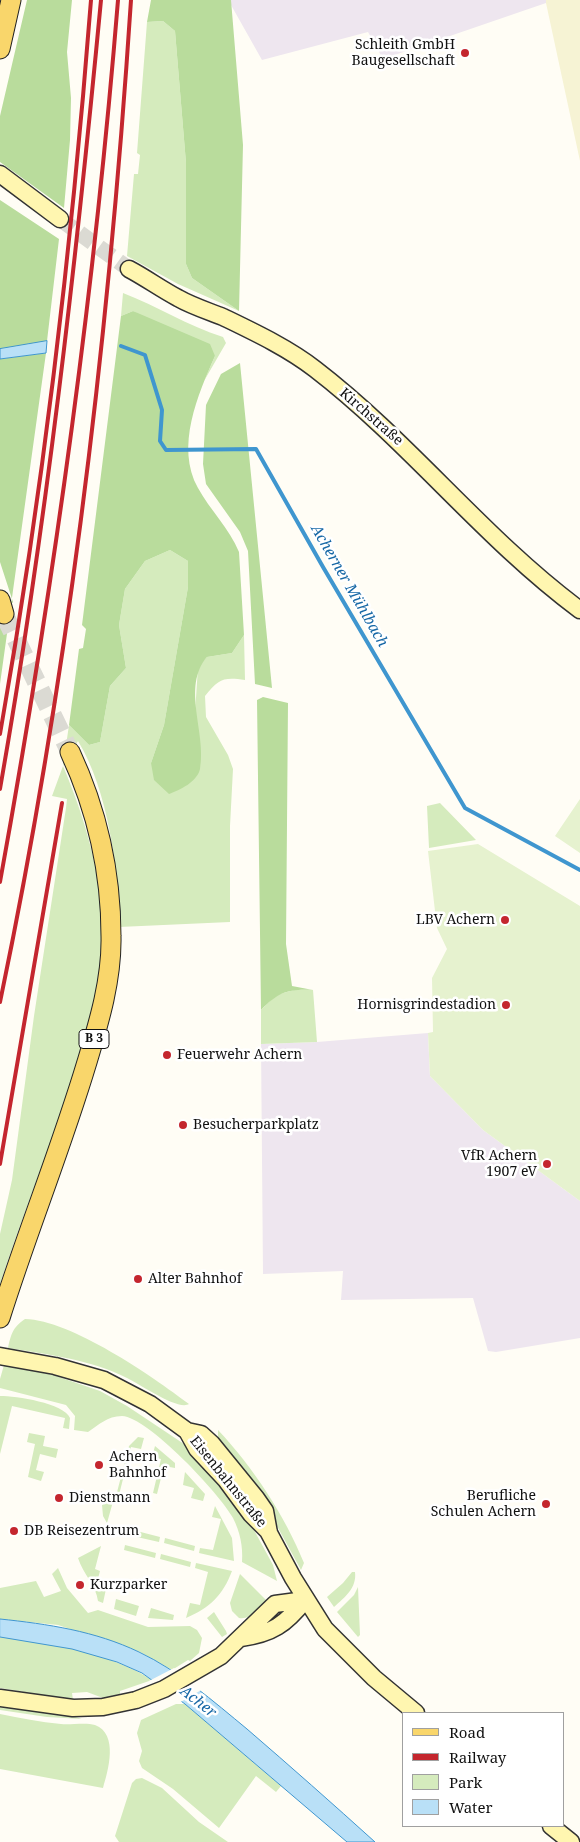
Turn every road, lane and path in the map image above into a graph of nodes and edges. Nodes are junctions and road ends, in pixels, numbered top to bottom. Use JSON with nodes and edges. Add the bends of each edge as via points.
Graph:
{"nodes":[{"id":1,"x":11,"y":0,"type":"edge"},
{"id":2,"x":0,"y":49,"type":"edge"},
{"id":3,"x":0,"y":174,"type":"edge"},
{"id":4,"x":60,"y":218,"type":"tunnel mouth"},
{"id":5,"x":130,"y":269,"type":"tunnel mouth"},
{"id":6,"x":580,"y":610,"type":"edge"},
{"id":7,"x":70,"y":752,"type":"tunnel mouth"},
{"id":8,"x":0,"y":1318,"type":"edge"},
{"id":9,"x":0,"y":1356,"type":"edge"},
{"id":10,"x":305,"y":1600,"type":"junction"},
{"id":11,"x":0,"y":1698,"type":"edge"},
{"id":12,"x":415,"y":1712,"type":"edge"},
{"id":13,"x":552,"y":1827,"type":"edge"},
{"id":14,"x":571,"y":1842,"type":"edge"}],
"edges":[{"from":1,"to":2,"type":"main road"},
{"from":3,"to":4,"type":"street"},
{"from":5,"to":6,"type":"street","name":"Kirchstraße","via":[[314,369],[396,438],[542,582]]},
{"from":7,"to":8,"type":"main road","number":"B 3","via":[[83,780],[98,828],[107,880],[111,937],[108,970],[101,1013],[76,1098]]},
{"from":9,"to":10,"type":"street","name":"Eisenbahnstraße","via":[[55,1366],[104,1380],[135,1395],[187,1431],[197,1449],[269,1533]]},
{"from":10,"to":11,"type":"street","via":[[274,1604],[224,1654],[164,1689],[136,1700],[103,1707],[72,1708]]},
{"from":10,"to":12,"type":"street","name":"Eisenbahnstraße","via":[[325,1628],[350,1654]]},
{"from":13,"to":14,"type":"street"}]}
